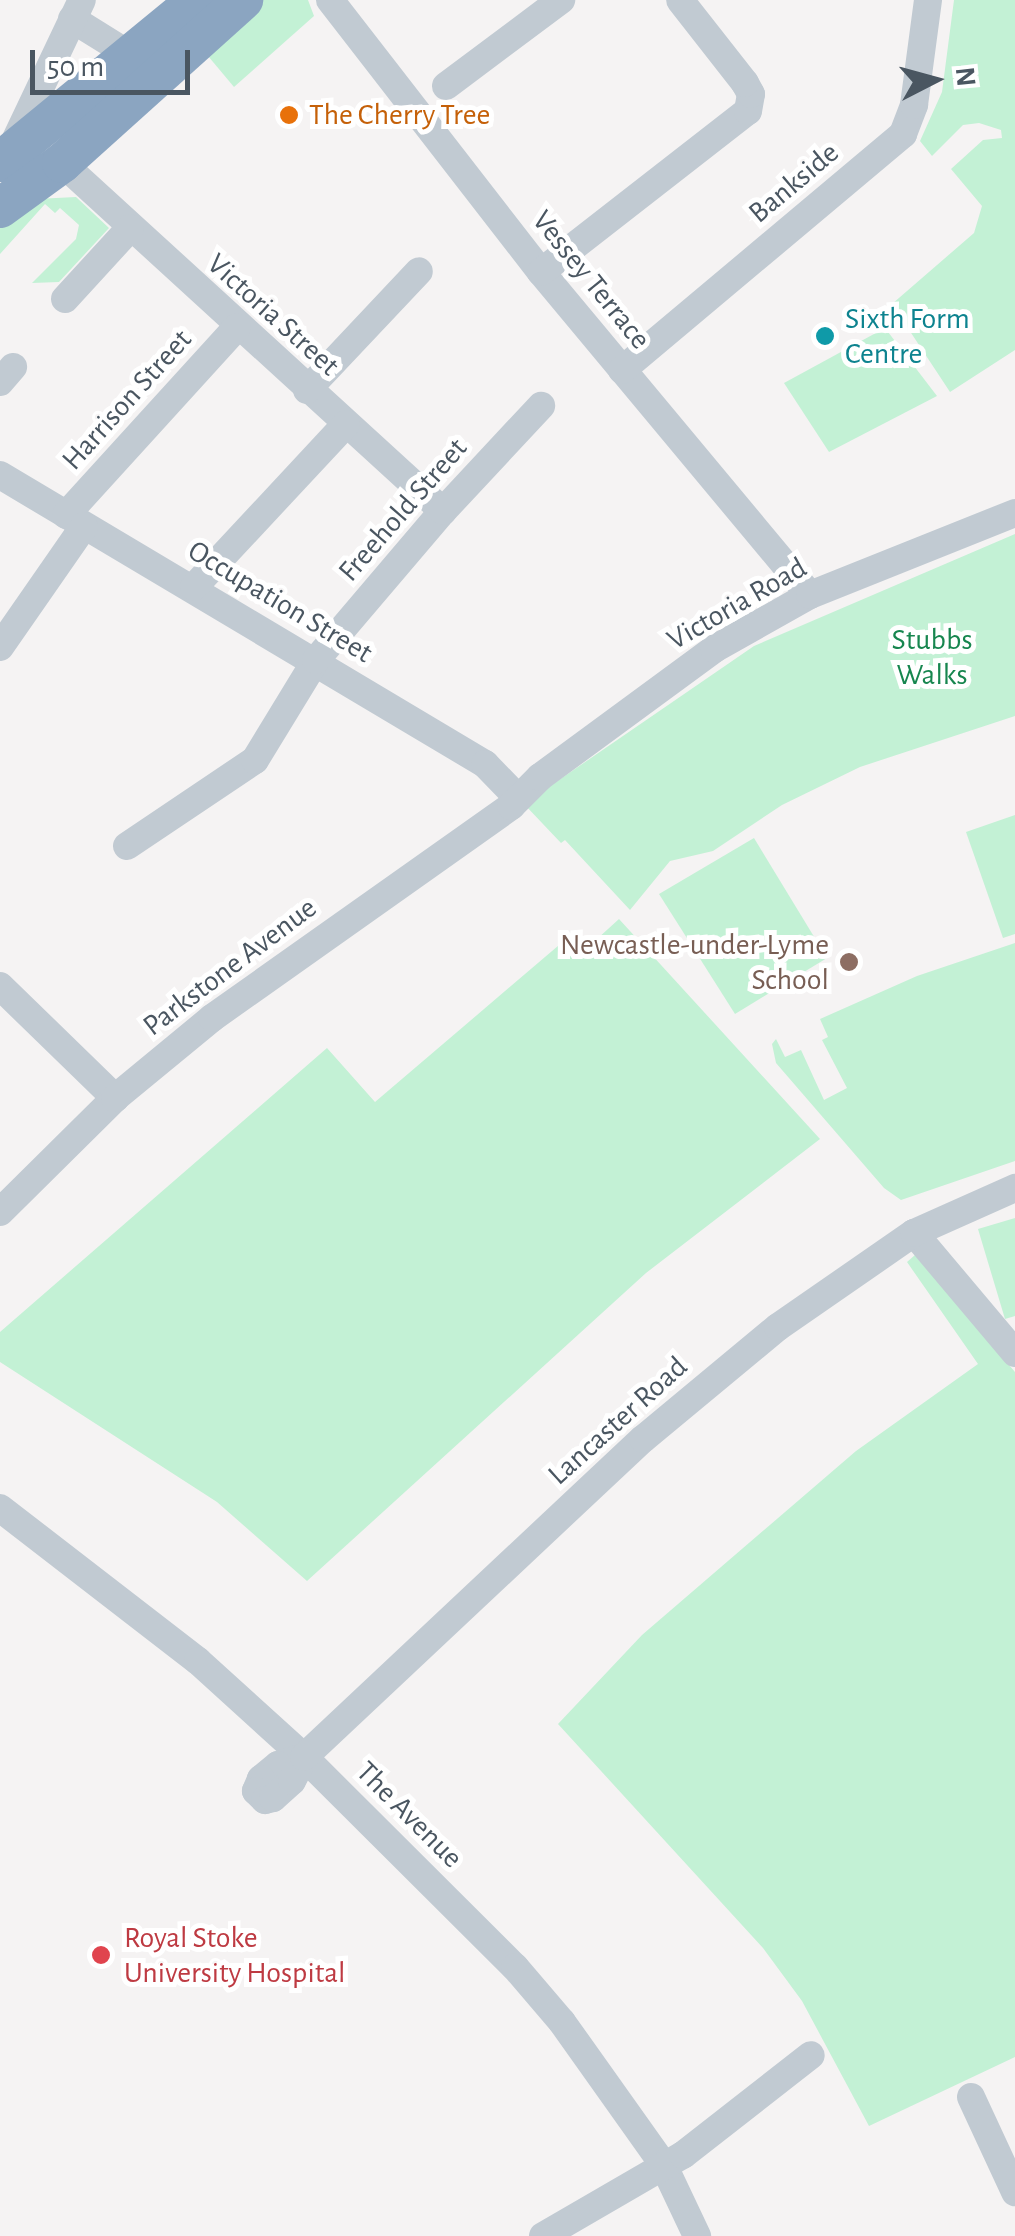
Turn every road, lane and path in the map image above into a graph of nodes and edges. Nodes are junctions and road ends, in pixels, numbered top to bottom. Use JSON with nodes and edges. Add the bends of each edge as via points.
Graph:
{"nodes":[{"id":1,"x":197,"y":0,"type":"edge"},
{"id":2,"x":242,"y":0,"type":"edge"},
{"id":3,"x":330,"y":0,"type":"edge"},
{"id":4,"x":561,"y":0,"type":"edge"},
{"id":5,"x":680,"y":0,"type":"edge"},
{"id":6,"x":928,"y":0,"type":"edge"},
{"id":7,"x":77,"y":10,"type":"edge"},
{"id":8,"x":130,"y":55,"type":"junction"},
{"id":9,"x":446,"y":86,"type":"dead end"},
{"id":10,"x":18,"y":140,"type":"edge"},
{"id":11,"x":62,"y":163,"type":"junction"},
{"id":12,"x":0,"y":208,"type":"edge"},
{"id":13,"x":130,"y":228,"type":"junction"},
{"id":14,"x":419,"y":271,"type":"dead end"},
{"id":15,"x":541,"y":272,"type":"junction"},
{"id":16,"x":65,"y":299,"type":"dead end"},
{"id":17,"x":236,"y":327,"type":"junction"},
{"id":18,"x":618,"y":364,"type":"junction"},
{"id":19,"x":307,"y":390,"type":"junction"},
{"id":20,"x":542,"y":406,"type":"dead end"},
{"id":21,"x":346,"y":424,"type":"junction"},
{"id":22,"x":0,"y":475,"type":"edge"},
{"id":23,"x":443,"y":511,"type":"junction"},
{"id":24,"x":1015,"y":513,"type":"edge"},
{"id":25,"x":75,"y":521,"type":"junction"},
{"id":26,"x":194,"y":588,"type":"junction"},
{"id":27,"x":810,"y":594,"type":"junction"},
{"id":28,"x":0,"y":647,"type":"edge"},
{"id":29,"x":316,"y":660,"type":"junction"},
{"id":30,"x":518,"y":798,"type":"junction"},
{"id":31,"x":127,"y":846,"type":"dead end"},
{"id":32,"x":0,"y":986,"type":"edge"},
{"id":33,"x":116,"y":1098,"type":"junction"},
{"id":34,"x":1015,"y":1188,"type":"edge"},
{"id":35,"x":0,"y":1212,"type":"edge"},
{"id":36,"x":914,"y":1232,"type":"junction"},
{"id":37,"x":1015,"y":1352,"type":"edge"},
{"id":38,"x":0,"y":1508,"type":"edge"},
{"id":39,"x":304,"y":1756,"type":"junction"},
{"id":40,"x":811,"y":2055,"type":"dead end"},
{"id":41,"x":986,"y":2111,"type":"dead end"},
{"id":42,"x":663,"y":2164,"type":"junction"},
{"id":43,"x":1015,"y":2192,"type":"edge"},
{"id":44,"x":543,"y":2236,"type":"edge"},
{"id":45,"x":697,"y":2236,"type":"edge"}],
"edges":[{"from":1,"to":8,"type":"highway"},
{"from":2,"to":11,"type":"highway"},
{"from":3,"to":15,"type":"street","name":"Vessey Terrace"},
{"from":4,"to":9,"type":"street"},
{"from":5,"to":15,"type":"street","via":[[745,84],[753,109]]},
{"from":6,"to":18,"type":"street","name":"Bankside","via":[[914,105],[903,134]]},
{"from":7,"to":8,"type":"street"},
{"from":7,"to":10,"type":"street"},
{"from":8,"to":10,"type":"highway"},
{"from":10,"to":11,"type":"highway"},
{"from":11,"to":12,"type":"highway"},
{"from":11,"to":13,"type":"street","name":"Victoria Street"},
{"from":13,"to":16,"type":"street"},
{"from":13,"to":17,"type":"street","name":"Victoria Street"},
{"from":14,"to":19,"type":"street"},
{"from":15,"to":18,"type":"street","name":"Vessey Terrace"},
{"from":17,"to":19,"type":"street","name":"Victoria Street"},
{"from":17,"to":25,"type":"street","name":"Harrison Street"},
{"from":18,"to":27,"type":"street","name":"Vessey Terrace"},
{"from":19,"to":21,"type":"street","name":"Victoria Street"},
{"from":20,"to":23,"type":"street","name":"Freehold Street"},
{"from":21,"to":23,"type":"street","name":"Victoria Street"},
{"from":21,"to":26,"type":"street"},
{"from":22,"to":25,"type":"street","name":"Occupation Street"},
{"from":23,"to":29,"type":"street","name":"Freehold Street"},
{"from":24,"to":27,"type":"street","name":"Victoria Road"},
{"from":25,"to":26,"type":"street","name":"Occupation Street"},
{"from":25,"to":28,"type":"street","name":"Harrison Street"},
{"from":26,"to":29,"type":"street","name":"Occupation Street"},
{"from":27,"to":30,"type":"street","name":"Victoria Road","via":[[714,649]]},
{"from":29,"to":30,"type":"street","name":"Occupation Street","via":[[485,764]]},
{"from":29,"to":31,"type":"street","name":"Freehold Street","via":[[256,760]]},
{"from":30,"to":33,"type":"street","name":"Parkstone Avenue","via":[[212,1018]]},
{"from":32,"to":33,"type":"street"},
{"from":33,"to":35,"type":"street","name":"Parkstone Avenue"},
{"from":34,"to":36,"type":"street","name":"Lancaster Road"},
{"from":36,"to":37,"type":"street"},
{"from":36,"to":39,"type":"street","name":"Lancaster Road","via":[[778,1327],[643,1439]]},
{"from":38,"to":39,"type":"street","name":"The Avenue","via":[[198,1661]]},
{"from":39,"to":42,"type":"street","name":"The Avenue","via":[[562,2022]]},
{"from":40,"to":42,"type":"street","via":[[683,2156]]},
{"from":41,"to":43,"type":"street"},
{"from":42,"to":44,"type":"street"},
{"from":42,"to":45,"type":"street","name":"The Avenue"}]}
